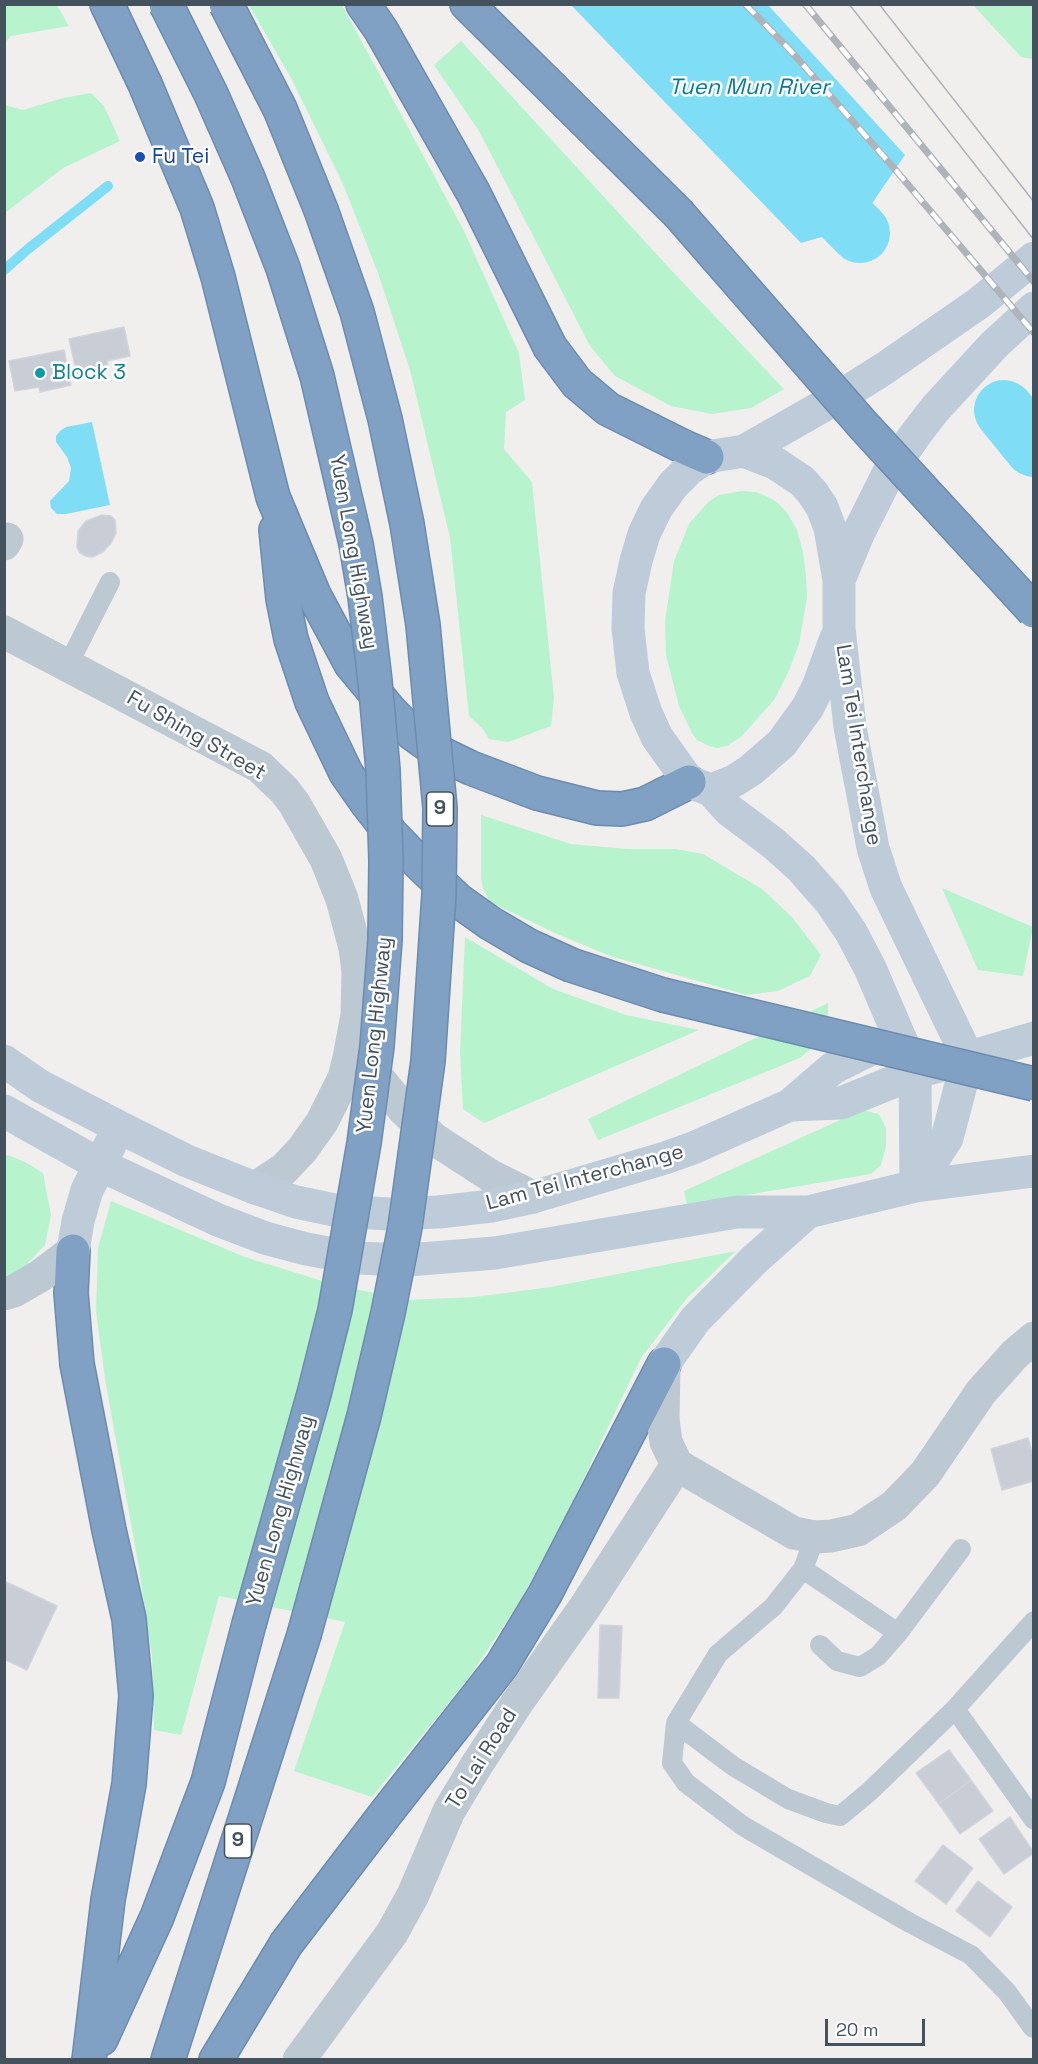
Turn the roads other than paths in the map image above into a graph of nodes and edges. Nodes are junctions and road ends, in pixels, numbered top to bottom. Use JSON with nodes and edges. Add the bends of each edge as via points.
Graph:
{"nodes":[{"id":1,"x":107,"y":4,"type":"edge"},
{"id":2,"x":166,"y":4,"type":"edge"},
{"id":3,"x":226,"y":4,"type":"edge"},
{"id":4,"x":363,"y":4,"type":"edge"},
{"id":5,"x":467,"y":4,"type":"edge"},
{"id":6,"x":1034,"y":258,"type":"edge"},
{"id":7,"x":1034,"y":308,"type":"edge"},
{"id":8,"x":744,"y":451,"type":"junction"},
{"id":9,"x":707,"y":457,"type":"junction"},
{"id":10,"x":273,"y":497,"type":"junction"},
{"id":11,"x":839,"y":580,"type":"junction"},
{"id":12,"x":110,"y":582,"type":"dead end"},
{"id":13,"x":1034,"y":611,"type":"edge"},
{"id":14,"x":839,"y":627,"type":"junction"},
{"id":15,"x":4,"y":632,"type":"edge"},
{"id":16,"x":68,"y":665,"type":"junction"},
{"id":17,"x":700,"y":786,"type":"junction"},
{"id":18,"x":354,"y":1032,"type":"junction"},
{"id":19,"x":900,"y":1034,"type":"junction"},
{"id":20,"x":1034,"y":1038,"type":"edge"},
{"id":21,"x":968,"y":1058,"type":"junction"},
{"id":22,"x":4,"y":1061,"type":"edge"},
{"id":23,"x":915,"y":1073,"type":"junction"},
{"id":24,"x":1034,"y":1084,"type":"edge"},
{"id":25,"x":790,"y":1105,"type":"junction"},
{"id":26,"x":10,"y":1119,"type":"edge"},
{"id":27,"x":119,"y":1127,"type":"junction"},
{"id":28,"x":100,"y":1165,"type":"junction"},
{"id":29,"x":1034,"y":1171,"type":"edge"},
{"id":30,"x":915,"y":1186,"type":"junction"},
{"id":31,"x":255,"y":1188,"type":"junction"},
{"id":32,"x":533,"y":1197,"type":"junction"},
{"id":33,"x":808,"y":1212,"type":"junction"},
{"id":34,"x":73,"y":1251,"type":"junction"},
{"id":35,"x":4,"y":1294,"type":"edge"},
{"id":36,"x":1034,"y":1338,"type":"edge"},
{"id":37,"x":664,"y":1364,"type":"junction"},
{"id":38,"x":677,"y":1464,"type":"junction"},
{"id":39,"x":815,"y":1537,"type":"junction"},
{"id":40,"x":961,"y":1549,"type":"dead end"},
{"id":41,"x":803,"y":1569,"type":"junction"},
{"id":42,"x":1034,"y":1621,"type":"edge"},
{"id":43,"x":898,"y":1634,"type":"junction"},
{"id":44,"x":820,"y":1645,"type":"dead end"},
{"id":45,"x":954,"y":1709,"type":"junction"},
{"id":46,"x":676,"y":1723,"type":"junction"},
{"id":47,"x":1034,"y":1820,"type":"edge"},
{"id":48,"x":1033,"y":2028,"type":"edge"},
{"id":49,"x":90,"y":2060,"type":"edge"},
{"id":50,"x":168,"y":2060,"type":"edge"},
{"id":51,"x":216,"y":2060,"type":"edge"},
{"id":52,"x":299,"y":2060,"type":"edge"}],
"edges":[{"from":1,"to":10,"type":"highway","via":[[197,208]]},
{"from":2,"to":49,"type":"highway","name":"Yuen Long Highway","number":"9","bridge":true,"via":[[212,94],[283,268],[317,376],[342,480],[363,586],[375,681],[383,770],[385,939],[364,1143],[335,1310],[311,1406],[208,1782],[157,1917]]},
{"from":3,"to":50,"type":"highway","number":"9","bridge":true,"via":[[280,109],[321,210],[363,334],[385,419],[423,625],[440,808],[439,894],[429,1061],[407,1216],[388,1313],[304,1635]]},
{"from":4,"to":9,"type":"highway","via":[[474,194],[549,346],[577,383],[608,408]]},
{"from":5,"to":13,"type":"highway","bridge":true,"via":[[678,213],[863,425]]},
{"from":6,"to":8,"type":"main road","via":[[885,368]]},
{"from":7,"to":11,"type":"main road","name":"Lam Tei Interchange","via":[[994,345],[915,435],[888,474]]},
{"from":8,"to":9,"type":"main road"},
{"from":8,"to":11,"type":"main road","name":"Lam Tei Interchange","via":[[775,463],[813,492],[830,528]]},
{"from":9,"to":17,"type":"main road","via":[[673,485],[656,509],[638,552],[629,593],[628,630],[633,673],[645,713],[657,737]]},
{"from":10,"to":17,"type":"highway","via":[[314,595],[351,663],[391,712],[440,753],[537,793],[597,808],[622,809]]},
{"from":10,"to":24,"type":"highway","bridge":true,"via":[[291,639],[329,740],[346,774],[392,835],[459,900],[529,946],[571,965],[663,995]]},
{"from":11,"to":14,"type":"main road","name":"Lam Tei Interchange"},
{"from":12,"to":16,"type":"lane"},
{"from":14,"to":17,"type":"main road","name":"Lam Tei Interchange","via":[[818,687],[782,743],[734,781]]},
{"from":14,"to":21,"type":"main road","name":"Lam Tei Interchange","via":[[850,727],[873,848],[886,888]]},
{"from":15,"to":16,"type":"street","name":"Fu Shing Street"},
{"from":16,"to":18,"type":"street","name":"Fu Shing Street","via":[[247,759],[289,797],[313,832],[342,899],[358,972]]},
{"from":17,"to":19,"type":"main road","via":[[773,843],[830,901],[870,968]]},
{"from":18,"to":31,"type":"street","name":"Fu Shing Street","via":[[344,1078],[322,1122],[284,1169]]},
{"from":18,"to":32,"type":"street","via":[[378,1078],[434,1139],[482,1172]]},
{"from":19,"to":23,"type":"main road"},
{"from":19,"to":25,"type":"main road","via":[[833,1068]]},
{"from":20,"to":21,"type":"main road"},
{"from":21,"to":23,"type":"main road","name":"Lam Tei Interchange"},
{"from":21,"to":30,"type":"main road","via":[[947,1138]]},
{"from":22,"to":27,"type":"main road","name":"Lam Tei Interchange","via":[[40,1086]]},
{"from":23,"to":25,"type":"main road","name":"Lam Tei Interchange","via":[[841,1103]]},
{"from":23,"to":30,"type":"main road"},
{"from":25,"to":32,"type":"main road","name":"Lam Tei Interchange","via":[[693,1148]]},
{"from":26,"to":28,"type":"main road"},
{"from":27,"to":28,"type":"main road"},
{"from":27,"to":31,"type":"main road","name":"Lam Tei Interchange","via":[[187,1161]]},
{"from":28,"to":33,"type":"main road","via":[[265,1238],[356,1258],[408,1260],[495,1253],[737,1212]]},
{"from":28,"to":34,"type":"main road","via":[[87,1190]]},
{"from":29,"to":30,"type":"main road"},
{"from":30,"to":33,"type":"main road"},
{"from":31,"to":32,"type":"main road","name":"Lam Tei Interchange","via":[[339,1211],[389,1214],[491,1206]]},
{"from":33,"to":37,"type":"main road","via":[[695,1320]]},
{"from":34,"to":35,"type":"street","via":[[40,1276]]},
{"from":34,"to":49,"type":"highway","number":"9","via":[[71,1293],[77,1364],[129,1619],[136,1696],[129,1784],[108,1900]]},
{"from":36,"to":39,"type":"street","via":[[981,1392],[926,1474],[894,1506],[858,1530]]},
{"from":37,"to":38,"type":"street","via":[[663,1419],[666,1442]]},
{"from":37,"to":51,"type":"highway","via":[[545,1594],[502,1665],[286,1944]]},
{"from":38,"to":39,"type":"street","via":[[794,1533]]},
{"from":38,"to":52,"type":"street","name":"To Lai Road","via":[[476,1766],[449,1811],[392,1933]]},
{"from":39,"to":41,"type":"lane"},
{"from":40,"to":43,"type":"lane"},
{"from":41,"to":43,"type":"lane"},
{"from":41,"to":46,"type":"lane","via":[[773,1607],[718,1654]]},
{"from":42,"to":45,"type":"lane"},
{"from":43,"to":44,"type":"lane","via":[[878,1656],[860,1667],[837,1661]]},
{"from":45,"to":46,"type":"lane","via":[[840,1816],[788,1799],[733,1766]]},
{"from":45,"to":47,"type":"lane"},
{"from":46,"to":48,"type":"lane","via":[[672,1763],[686,1784],[743,1826],[971,1955],[1007,1992]]}]}
